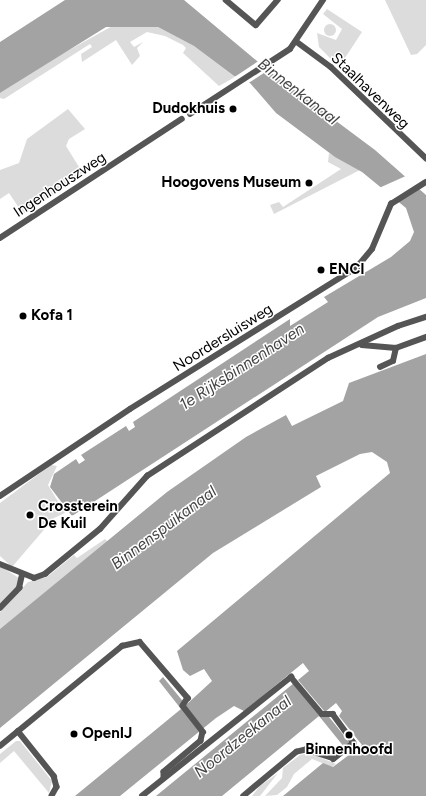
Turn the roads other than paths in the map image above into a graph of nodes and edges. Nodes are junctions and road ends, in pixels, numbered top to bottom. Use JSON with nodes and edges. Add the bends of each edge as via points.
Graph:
{"nodes":[{"id":1,"x":226,"y":0,"type":"edge"},
{"id":2,"x":278,"y":0,"type":"edge"},
{"id":3,"x":323,"y":0,"type":"edge"},
{"id":4,"x":297,"y":42,"type":"junction"},
{"id":5,"x":190,"y":114,"type":"dead end"},
{"id":6,"x":182,"y":119,"type":"dead end"},
{"id":7,"x":426,"y":158,"type":"edge"},
{"id":8,"x":424,"y":183,"type":"edge"},
{"id":9,"x":0,"y":238,"type":"edge"},
{"id":10,"x":426,"y":318,"type":"edge"},
{"id":11,"x":426,"y":337,"type":"edge"},
{"id":12,"x":361,"y":344,"type":"junction"},
{"id":13,"x":396,"y":348,"type":"junction"},
{"id":14,"x":380,"y":367,"type":"dead end"},
{"id":15,"x":0,"y":497,"type":"edge"},
{"id":16,"x":0,"y":564,"type":"edge"},
{"id":17,"x":22,"y":575,"type":"junction"},
{"id":18,"x":0,"y":608,"type":"edge"},
{"id":19,"x":18,"y":731,"type":"junction"},
{"id":20,"x":0,"y":746,"type":"edge"},
{"id":21,"x":164,"y":778,"type":"junction"},
{"id":22,"x":52,"y":796,"type":"edge"},
{"id":23,"x":142,"y":796,"type":"edge"},
{"id":24,"x":244,"y":796,"type":"edge"}],
"edges":[{"from":1,"to":2,"type":"street","via":[[256,25]]},
{"from":3,"to":4,"type":"street"},
{"from":4,"to":5,"type":"street"},
{"from":4,"to":7,"type":"street","name":"Staalhavenweg","via":[[331,67]]},
{"from":6,"to":9,"type":"street","name":"Ingenhouszweg"},
{"from":8,"to":15,"type":"street","name":"Noordersluisweg","via":[[394,201],[387,209],[372,249],[357,267],[124,413]]},
{"from":10,"to":12,"type":"street","via":[[398,326]]},
{"from":11,"to":13,"type":"street"},
{"from":12,"to":13,"type":"street"},
{"from":12,"to":17,"type":"street","via":[[328,358],[147,476],[100,529],[45,574],[34,578]]},
{"from":13,"to":14,"type":"street","via":[[393,361]]},
{"from":16,"to":17,"type":"street"},
{"from":17,"to":18,"type":"street","via":[[19,588]]},
{"from":19,"to":20,"type":"street"},
{"from":19,"to":21,"type":"street","via":[[117,650],[137,642],[148,647],[188,698],[185,704],[203,730],[202,741],[164,772]]},
{"from":19,"to":22,"type":"street","via":[[54,776],[57,788]]},
{"from":21,"to":23,"type":"street"},
{"from":21,"to":24,"type":"street","via":[[282,681],[291,677],[322,714],[333,714],[353,738],[353,744],[336,758],[302,750]]}]}
